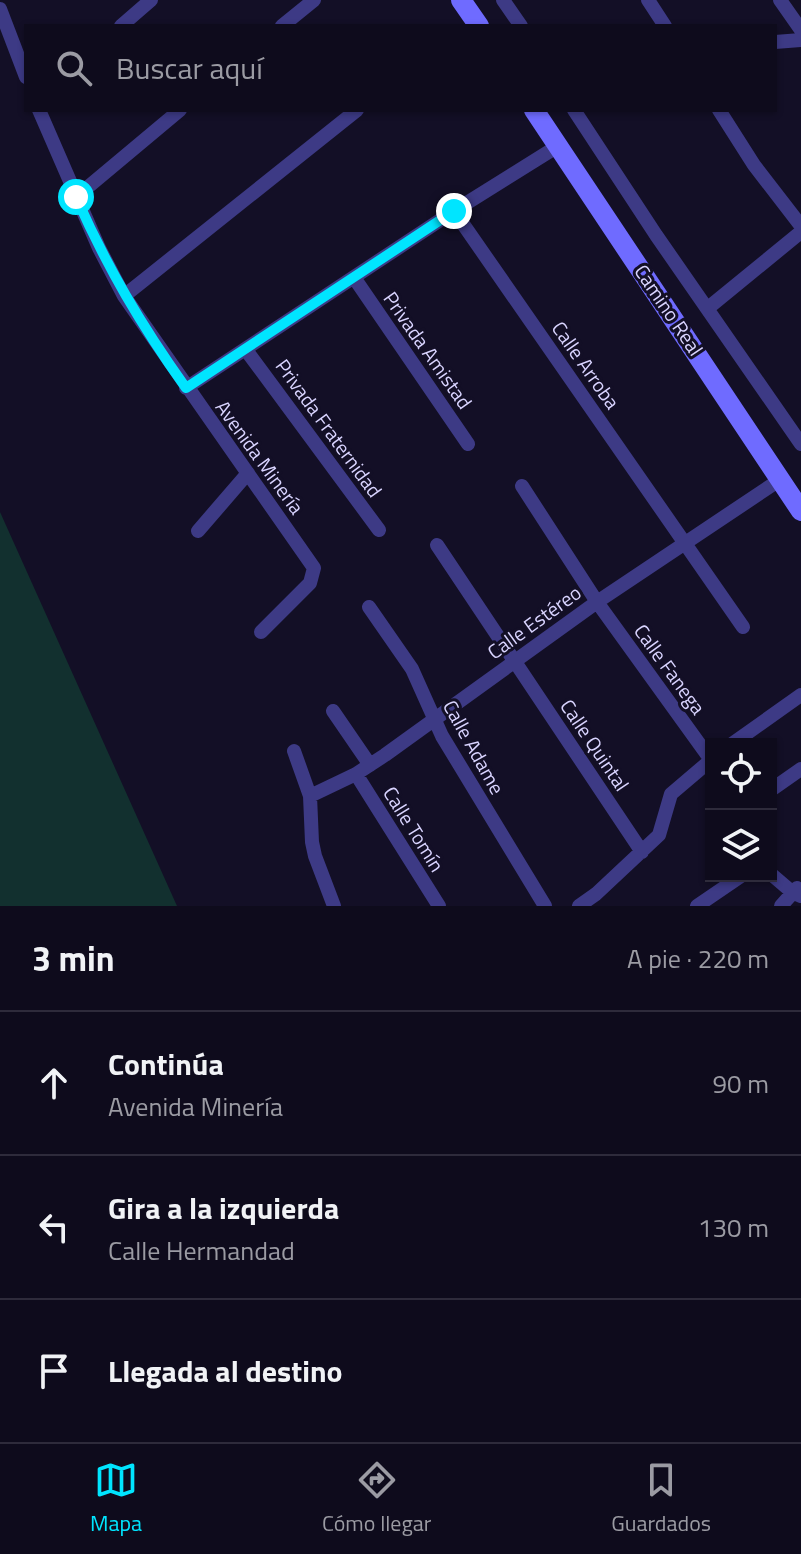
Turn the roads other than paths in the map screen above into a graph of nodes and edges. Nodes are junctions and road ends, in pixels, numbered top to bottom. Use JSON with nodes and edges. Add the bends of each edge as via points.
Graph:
{"nodes":[{"id":1,"x":151,"y":0,"type":"edge"},
{"id":2,"x":314,"y":0,"type":"edge"},
{"id":3,"x":503,"y":0,"type":"edge"},
{"id":4,"x":648,"y":0,"type":"edge"},
{"id":5,"x":780,"y":0,"type":"edge"},
{"id":6,"x":0,"y":9,"type":"edge"},
{"id":7,"x":123,"y":24,"type":"edge"},
{"id":8,"x":284,"y":24,"type":"edge"},
{"id":9,"x":520,"y":24,"type":"edge"},
{"id":10,"x":664,"y":24,"type":"edge"},
{"id":11,"x":801,"y":30,"type":"edge"},
{"id":12,"x":801,"y":40,"type":"edge"},
{"id":13,"x":777,"y":42,"type":"edge"},
{"id":14,"x":24,"y":72,"type":"edge"},
{"id":15,"x":40,"y":112,"type":"edge"},
{"id":16,"x":178,"y":112,"type":"edge"},
{"id":17,"x":354,"y":112,"type":"edge"},
{"id":18,"x":535,"y":112,"type":"edge"},
{"id":19,"x":575,"y":112,"type":"edge"},
{"id":20,"x":720,"y":112,"type":"edge"},
{"id":21,"x":558,"y":146,"type":"junction"},
{"id":22,"x":76,"y":197,"type":"junction"},
{"id":23,"x":454,"y":211,"type":"junction"},
{"id":24,"x":801,"y":229,"type":"edge"},
{"id":25,"x":355,"y":279,"type":"junction"},
{"id":26,"x":124,"y":296,"type":"junction"},
{"id":27,"x":708,"y":308,"type":"junction"},
{"id":28,"x":246,"y":350,"type":"junction"},
{"id":29,"x":186,"y":388,"type":"junction"},
{"id":30,"x":468,"y":444,"type":"dead end"},
{"id":31,"x":801,"y":444,"type":"edge"},
{"id":32,"x":248,"y":473,"type":"junction"},
{"id":33,"x":781,"y":479,"type":"junction"},
{"id":34,"x":522,"y":486,"type":"dead end"},
{"id":35,"x":801,"y":511,"type":"edge"},
{"id":36,"x":379,"y":530,"type":"dead end"},
{"id":37,"x":198,"y":531,"type":"dead end"},
{"id":38,"x":686,"y":542,"type":"junction"},
{"id":39,"x":437,"y":545,"type":"dead end"},
{"id":40,"x":597,"y":602,"type":"junction"},
{"id":41,"x":369,"y":607,"type":"dead end"},
{"id":42,"x":743,"y":627,"type":"dead end"},
{"id":43,"x":261,"y":632,"type":"dead end"},
{"id":44,"x":514,"y":660,"type":"junction"},
{"id":45,"x":801,"y":695,"type":"edge"},
{"id":46,"x":333,"y":711,"type":"dead end"},
{"id":47,"x":434,"y":719,"type":"junction"},
{"id":48,"x":740,"y":738,"type":"edge"},
{"id":49,"x":294,"y":751,"type":"dead end"},
{"id":50,"x":705,"y":752,"type":"edge"},
{"id":51,"x":370,"y":765,"type":"junction"},
{"id":52,"x":705,"y":765,"type":"edge"},
{"id":53,"x":801,"y":769,"type":"edge"},
{"id":54,"x":356,"y":774,"type":"junction"},
{"id":55,"x":777,"y":786,"type":"edge"},
{"id":56,"x":310,"y":796,"type":"junction"},
{"id":57,"x":642,"y":852,"type":"junction"},
{"id":58,"x":777,"y":878,"type":"edge"},
{"id":59,"x":732,"y":882,"type":"edge"},
{"id":60,"x":798,"y":891,"type":"edge"},
{"id":61,"x":334,"y":906,"type":"edge"},
{"id":62,"x":439,"y":906,"type":"edge"},
{"id":63,"x":545,"y":906,"type":"edge"},
{"id":64,"x":579,"y":906,"type":"edge"},
{"id":65,"x":697,"y":906,"type":"edge"},
{"id":66,"x":781,"y":906,"type":"edge"}],
"edges":[{"from":1,"to":7,"type":"street"},
{"from":2,"to":8,"type":"street"},
{"from":3,"to":9,"type":"street"},
{"from":4,"to":10,"type":"street"},
{"from":5,"to":11,"type":"street"},
{"from":6,"to":14,"type":"street"},
{"from":12,"to":13,"type":"street"},
{"from":15,"to":22,"type":"street","name":"Avenida Minería"},
{"from":16,"to":22,"type":"street"},
{"from":17,"to":26,"type":"street"},
{"from":18,"to":21,"type":"street","name":"Camino Real"},
{"from":19,"to":27,"type":"street","name":"Camino Real"},
{"from":20,"to":24,"type":"street"},
{"from":21,"to":23,"type":"street"},
{"from":21,"to":33,"type":"street","name":"Camino Real"},
{"from":22,"to":26,"type":"street","name":"Avenida Minería"},
{"from":23,"to":25,"type":"street"},
{"from":23,"to":38,"type":"street","name":"Calle Arroba"},
{"from":24,"to":27,"type":"street"},
{"from":25,"to":28,"type":"street"},
{"from":25,"to":30,"type":"street","name":"Privada Amistad"},
{"from":26,"to":29,"type":"street","name":"Avenida Minería"},
{"from":27,"to":31,"type":"street","name":"Camino Real"},
{"from":28,"to":29,"type":"street"},
{"from":28,"to":36,"type":"street","name":"Privada Fraternidad"},
{"from":29,"to":32,"type":"street","name":"Avenida Minería"},
{"from":32,"to":37,"type":"street"},
{"from":32,"to":43,"type":"street","name":"Avenida Minería","via":[[315,573]]},
{"from":33,"to":35,"type":"street","name":"Camino Real"},
{"from":33,"to":38,"type":"street","name":"Calle Estéreo"},
{"from":34,"to":40,"type":"street","name":"Calle Fanega"},
{"from":38,"to":40,"type":"street","name":"Calle Estéreo"},
{"from":38,"to":42,"type":"street","name":"Calle Arroba"},
{"from":39,"to":44,"type":"street","name":"Calle Quintal"},
{"from":40,"to":44,"type":"street","name":"Calle Estéreo"},
{"from":40,"to":50,"type":"street","name":"Calle Fanega"},
{"from":41,"to":47,"type":"street","name":"Calle Adame","via":[[412,669]]},
{"from":44,"to":47,"type":"street","name":"Calle Estéreo"},
{"from":44,"to":57,"type":"street","name":"Calle Quintal"},
{"from":45,"to":48,"type":"street"},
{"from":46,"to":51,"type":"street"},
{"from":47,"to":51,"type":"street","name":"Calle Estéreo"},
{"from":47,"to":63,"type":"street","name":"Calle Adame"},
{"from":49,"to":56,"type":"street"},
{"from":51,"to":54,"type":"street","name":"Calle Estéreo"},
{"from":52,"to":57,"type":"street","via":[[675,789],[662,831]]},
{"from":53,"to":55,"type":"street"},
{"from":54,"to":56,"type":"street","name":"Calle Estéreo"},
{"from":54,"to":62,"type":"street","name":"Calle Tomín"},
{"from":56,"to":61,"type":"street","via":[[312,842]]},
{"from":57,"to":64,"type":"street"},
{"from":58,"to":60,"type":"street"},
{"from":59,"to":65,"type":"street"},
{"from":60,"to":66,"type":"street"}]}
